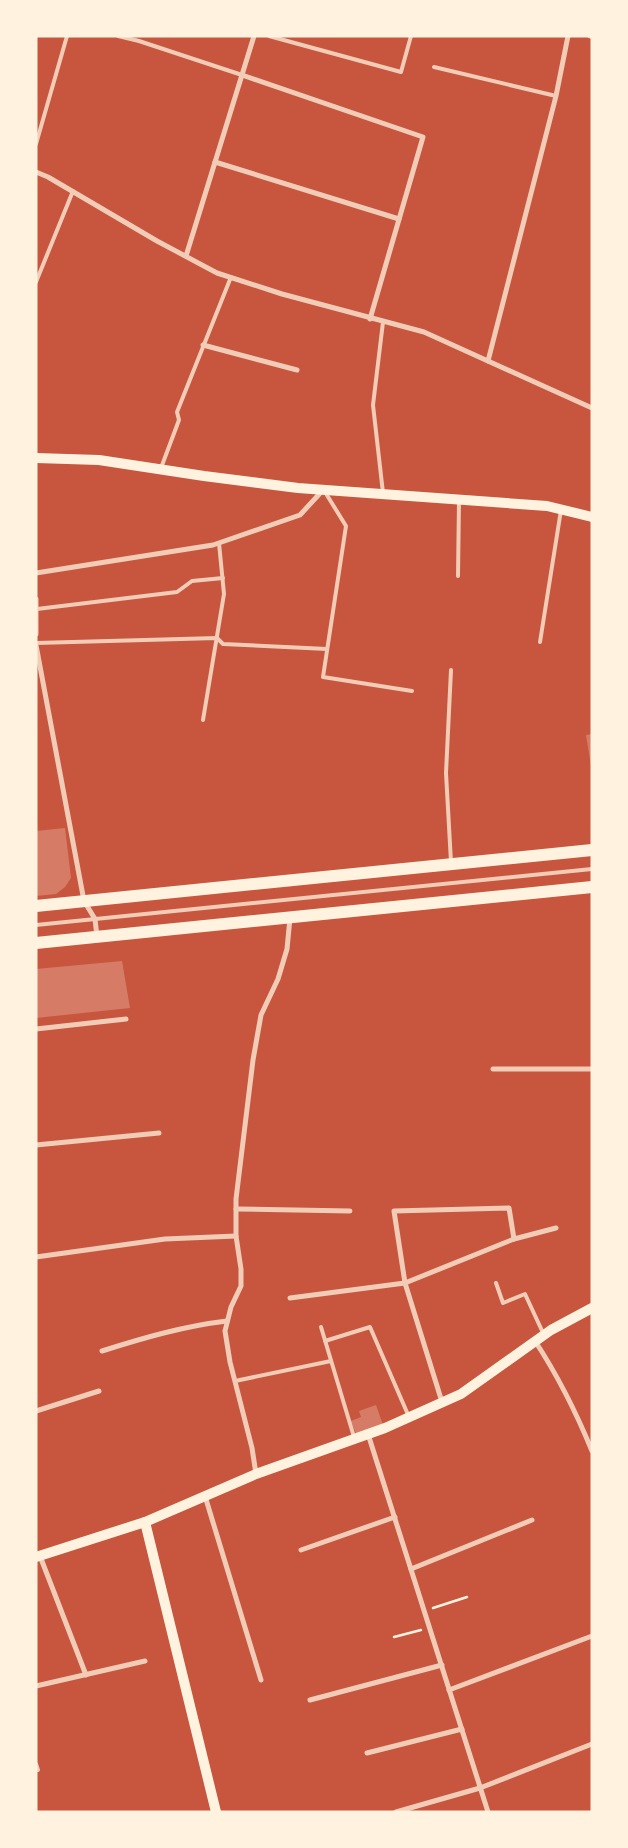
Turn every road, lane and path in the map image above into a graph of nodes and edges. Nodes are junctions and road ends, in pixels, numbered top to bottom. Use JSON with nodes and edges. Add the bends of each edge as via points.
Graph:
{"nodes":[{"id":1,"x":67,"y":36,"type":"edge"},
{"id":2,"x":118,"y":36,"type":"edge"},
{"id":3,"x":254,"y":36,"type":"edge"},
{"id":4,"x":269,"y":36,"type":"edge"},
{"id":5,"x":412,"y":36,"type":"edge"},
{"id":6,"x":568,"y":36,"type":"edge"},
{"id":7,"x":434,"y":67,"type":"dead end"},
{"id":8,"x":242,"y":75,"type":"junction"},
{"id":9,"x":556,"y":96,"type":"junction"},
{"id":10,"x":36,"y":144,"type":"edge"},
{"id":11,"x":215,"y":162,"type":"junction"},
{"id":12,"x":36,"y":172,"type":"edge"},
{"id":13,"x":73,"y":191,"type":"junction"},
{"id":14,"x":399,"y":219,"type":"junction"},
{"id":15,"x":186,"y":256,"type":"junction"},
{"id":16,"x":230,"y":277,"type":"junction"},
{"id":17,"x":36,"y":282,"type":"edge"},
{"id":18,"x":370,"y":318,"type":"junction"},
{"id":19,"x":383,"y":322,"type":"junction"},
{"id":20,"x":203,"y":345,"type":"junction"},
{"id":21,"x":488,"y":361,"type":"junction"},
{"id":22,"x":297,"y":370,"type":"dead end"},
{"id":23,"x":592,"y":408,"type":"edge"},
{"id":24,"x":36,"y":458,"type":"edge"},
{"id":25,"x":161,"y":470,"type":"junction"},
{"id":26,"x":323,"y":490,"type":"junction"},
{"id":27,"x":383,"y":494,"type":"junction"},
{"id":28,"x":459,"y":500,"type":"junction"},
{"id":29,"x":561,"y":510,"type":"junction"},
{"id":30,"x":592,"y":517,"type":"edge"},
{"id":31,"x":219,"y":543,"type":"junction"},
{"id":32,"x":36,"y":574,"type":"edge"},
{"id":33,"x":458,"y":576,"type":"dead end"},
{"id":34,"x":223,"y":578,"type":"junction"},
{"id":35,"x":36,"y":599,"type":"edge"},
{"id":36,"x":37,"y":608,"type":"edge"},
{"id":37,"x":36,"y":634,"type":"edge"},
{"id":38,"x":217,"y":638,"type":"junction"},
{"id":39,"x":540,"y":642,"type":"dead end"},
{"id":40,"x":36,"y":644,"type":"edge"},
{"id":41,"x":327,"y":649,"type":"junction"},
{"id":42,"x":450,"y":670,"type":"dead end"},
{"id":43,"x":412,"y":691,"type":"dead end"},
{"id":44,"x":203,"y":720,"type":"dead end"},
{"id":45,"x":592,"y":850,"type":"edge"},
{"id":46,"x":452,"y":864,"type":"junction"},
{"id":47,"x":592,"y":869,"type":"edge"},
{"id":48,"x":592,"y":887,"type":"edge"},
{"id":49,"x":84,"y":901,"type":"junction"},
{"id":50,"x":36,"y":906,"type":"edge"},
{"id":51,"x":290,"y":918,"type":"junction"},
{"id":52,"x":95,"y":919,"type":"junction"},
{"id":53,"x":36,"y":925,"type":"edge"},
{"id":54,"x":97,"y":937,"type":"junction"},
{"id":55,"x":36,"y":943,"type":"edge"},
{"id":56,"x":126,"y":1019,"type":"dead end"},
{"id":57,"x":36,"y":1029,"type":"edge"},
{"id":58,"x":493,"y":1068,"type":"dead end"},
{"id":59,"x":592,"y":1068,"type":"edge"},
{"id":60,"x":159,"y":1133,"type":"dead end"},
{"id":61,"x":36,"y":1145,"type":"edge"},
{"id":62,"x":236,"y":1209,"type":"junction"},
{"id":63,"x":350,"y":1211,"type":"dead end"},
{"id":64,"x":556,"y":1228,"type":"dead end"},
{"id":65,"x":236,"y":1236,"type":"junction"},
{"id":66,"x":514,"y":1239,"type":"junction"},
{"id":67,"x":36,"y":1258,"type":"edge"},
{"id":68,"x":405,"y":1283,"type":"junction"},
{"id":69,"x":496,"y":1283,"type":"dead end"},
{"id":70,"x":290,"y":1298,"type":"dead end"},
{"id":71,"x":592,"y":1308,"type":"edge"},
{"id":72,"x":227,"y":1321,"type":"junction"},
{"id":73,"x":321,"y":1327,"type":"dead end"},
{"id":74,"x":544,"y":1335,"type":"junction"},
{"id":75,"x":325,"y":1341,"type":"junction"},
{"id":76,"x":535,"y":1341,"type":"junction"},
{"id":77,"x":102,"y":1351,"type":"dead end"},
{"id":78,"x":331,"y":1361,"type":"junction"},
{"id":79,"x":235,"y":1381,"type":"junction"},
{"id":80,"x":99,"y":1391,"type":"dead end"},
{"id":81,"x":442,"y":1402,"type":"junction"},
{"id":82,"x":36,"y":1411,"type":"edge"},
{"id":83,"x":409,"y":1417,"type":"junction"},
{"id":84,"x":368,"y":1434,"type":"junction"},
{"id":85,"x":355,"y":1438,"type":"junction"},
{"id":86,"x":592,"y":1451,"type":"edge"},
{"id":87,"x":256,"y":1474,"type":"junction"},
{"id":88,"x":205,"y":1496,"type":"junction"},
{"id":89,"x":395,"y":1517,"type":"junction"},
{"id":90,"x":532,"y":1520,"type":"dead end"},
{"id":91,"x":145,"y":1522,"type":"junction"},
{"id":92,"x":301,"y":1550,"type":"dead end"},
{"id":93,"x":38,"y":1557,"type":"edge"},
{"id":94,"x":411,"y":1569,"type":"junction"},
{"id":95,"x":467,"y":1596,"type":"dead end"},
{"id":96,"x":424,"y":1611,"type":"junction"},
{"id":97,"x":430,"y":1628,"type":"junction"},
{"id":98,"x":592,"y":1636,"type":"edge"},
{"id":99,"x":394,"y":1637,"type":"dead end"},
{"id":100,"x":145,"y":1661,"type":"dead end"},
{"id":101,"x":442,"y":1665,"type":"junction"},
{"id":102,"x":86,"y":1675,"type":"junction"},
{"id":103,"x":261,"y":1680,"type":"dead end"},
{"id":104,"x":36,"y":1686,"type":"edge"},
{"id":105,"x":449,"y":1690,"type":"junction"},
{"id":106,"x":310,"y":1700,"type":"dead end"},
{"id":107,"x":462,"y":1729,"type":"junction"},
{"id":108,"x":592,"y":1744,"type":"edge"},
{"id":109,"x":367,"y":1753,"type":"dead end"},
{"id":110,"x":36,"y":1764,"type":"edge"},
{"id":111,"x":38,"y":1770,"type":"dead end"},
{"id":112,"x":480,"y":1788,"type":"junction"},
{"id":113,"x":214,"y":1811,"type":"edge"},
{"id":114,"x":397,"y":1812,"type":"edge"},
{"id":115,"x":488,"y":1812,"type":"edge"}],
"edges":[{"from":1,"to":10,"type":"lane"},
{"from":2,"to":8,"type":"lane"},
{"from":3,"to":8,"type":"street"},
{"from":4,"to":5,"type":"lane","via":[[401,72]]},
{"from":6,"to":9,"type":"street"},
{"from":7,"to":9,"type":"lane"},
{"from":8,"to":11,"type":"street"},
{"from":8,"to":14,"type":"street","via":[[423,137]]},
{"from":9,"to":21,"type":"street"},
{"from":11,"to":14,"type":"street"},
{"from":11,"to":15,"type":"street"},
{"from":12,"to":13,"type":"street"},
{"from":13,"to":15,"type":"street"},
{"from":13,"to":17,"type":"lane"},
{"from":14,"to":18,"type":"street"},
{"from":15,"to":16,"type":"street"},
{"from":16,"to":18,"type":"street"},
{"from":16,"to":20,"type":"lane"},
{"from":18,"to":19,"type":"street"},
{"from":19,"to":21,"type":"street","via":[[424,332]]},
{"from":19,"to":27,"type":"lane","via":[[373,405]]},
{"from":20,"to":22,"type":"street"},
{"from":20,"to":25,"type":"lane","via":[[177,412],[179,420]]},
{"from":21,"to":23,"type":"street"},
{"from":24,"to":25,"type":"main road","via":[[99,460]]},
{"from":25,"to":26,"type":"main road"},
{"from":26,"to":27,"type":"main road"},
{"from":26,"to":31,"type":"street","via":[[300,514]]},
{"from":26,"to":41,"type":"lane","via":[[346,526]]},
{"from":27,"to":28,"type":"main road"},
{"from":28,"to":29,"type":"main road","via":[[547,506]]},
{"from":28,"to":33,"type":"lane"},
{"from":29,"to":30,"type":"main road"},
{"from":29,"to":39,"type":"lane"},
{"from":31,"to":32,"type":"street"},
{"from":31,"to":34,"type":"lane"},
{"from":34,"to":36,"type":"lane","via":[[192,581],[177,592]]},
{"from":34,"to":38,"type":"lane","via":[[224,594]]},
{"from":35,"to":36,"type":"street"},
{"from":36,"to":37,"type":"street"},
{"from":38,"to":40,"type":"lane"},
{"from":38,"to":41,"type":"lane","via":[[224,644]]},
{"from":38,"to":44,"type":"lane"},
{"from":40,"to":49,"type":"street"},
{"from":41,"to":43,"type":"lane","via":[[323,677]]},
{"from":42,"to":46,"type":"lane","via":[[446,773]]},
{"from":45,"to":46,"type":"main road"},
{"from":46,"to":49,"type":"main road"},
{"from":47,"to":52,"type":"lane"},
{"from":48,"to":51,"type":"main road"},
{"from":49,"to":50,"type":"main road"},
{"from":49,"to":52,"type":"street"},
{"from":51,"to":54,"type":"main road"},
{"from":51,"to":62,"type":"street","via":[[287,950],[261,1015]]},
{"from":52,"to":53,"type":"lane"},
{"from":52,"to":54,"type":"street"},
{"from":54,"to":55,"type":"main road"},
{"from":56,"to":57,"type":"street"},
{"from":58,"to":59,"type":"street"},
{"from":60,"to":61,"type":"street"},
{"from":62,"to":63,"type":"street"},
{"from":62,"to":65,"type":"street"},
{"from":64,"to":66,"type":"street"},
{"from":65,"to":67,"type":"street","via":[[165,1240]]},
{"from":65,"to":72,"type":"street","via":[[241,1286]]},
{"from":66,"to":68,"type":"street"},
{"from":66,"to":68,"type":"street","via":[[509,1208],[394,1211]]},
{"from":68,"to":70,"type":"street"},
{"from":68,"to":81,"type":"street"},
{"from":69,"to":74,"type":"lane","via":[[503,1303],[525,1294]]},
{"from":71,"to":74,"type":"main road"},
{"from":72,"to":77,"type":"street","via":[[149,1336]]},
{"from":72,"to":79,"type":"street","via":[[225,1331]]},
{"from":73,"to":75,"type":"lane"},
{"from":74,"to":76,"type":"main road"},
{"from":75,"to":78,"type":"lane"},
{"from":75,"to":83,"type":"lane","via":[[370,1327]]},
{"from":76,"to":81,"type":"main road","via":[[460,1394]]},
{"from":76,"to":86,"type":"street","via":[[579,1418]]},
{"from":78,"to":79,"type":"lane"},
{"from":78,"to":85,"type":"lane"},
{"from":79,"to":87,"type":"street"},
{"from":80,"to":82,"type":"street"},
{"from":81,"to":83,"type":"main road"},
{"from":83,"to":84,"type":"main road"},
{"from":84,"to":85,"type":"main road"},
{"from":84,"to":89,"type":"street"},
{"from":85,"to":87,"type":"main road"},
{"from":87,"to":88,"type":"main road"},
{"from":88,"to":91,"type":"main road"},
{"from":88,"to":103,"type":"street"},
{"from":89,"to":92,"type":"street"},
{"from":89,"to":94,"type":"street"},
{"from":90,"to":94,"type":"street"},
{"from":91,"to":93,"type":"main road"},
{"from":91,"to":113,"type":"main road"},
{"from":93,"to":102,"type":"street"},
{"from":94,"to":96,"type":"street"},
{"from":95,"to":96,"type":"path"},
{"from":96,"to":97,"type":"street"},
{"from":97,"to":99,"type":"path"},
{"from":97,"to":101,"type":"street"},
{"from":98,"to":105,"type":"street"},
{"from":100,"to":102,"type":"street"},
{"from":101,"to":105,"type":"street"},
{"from":101,"to":106,"type":"street"},
{"from":102,"to":104,"type":"street"},
{"from":105,"to":107,"type":"street"},
{"from":107,"to":109,"type":"street"},
{"from":107,"to":112,"type":"street"},
{"from":108,"to":112,"type":"street"},
{"from":110,"to":111,"type":"lane"},
{"from":112,"to":114,"type":"street"},
{"from":112,"to":115,"type":"street"}]}
